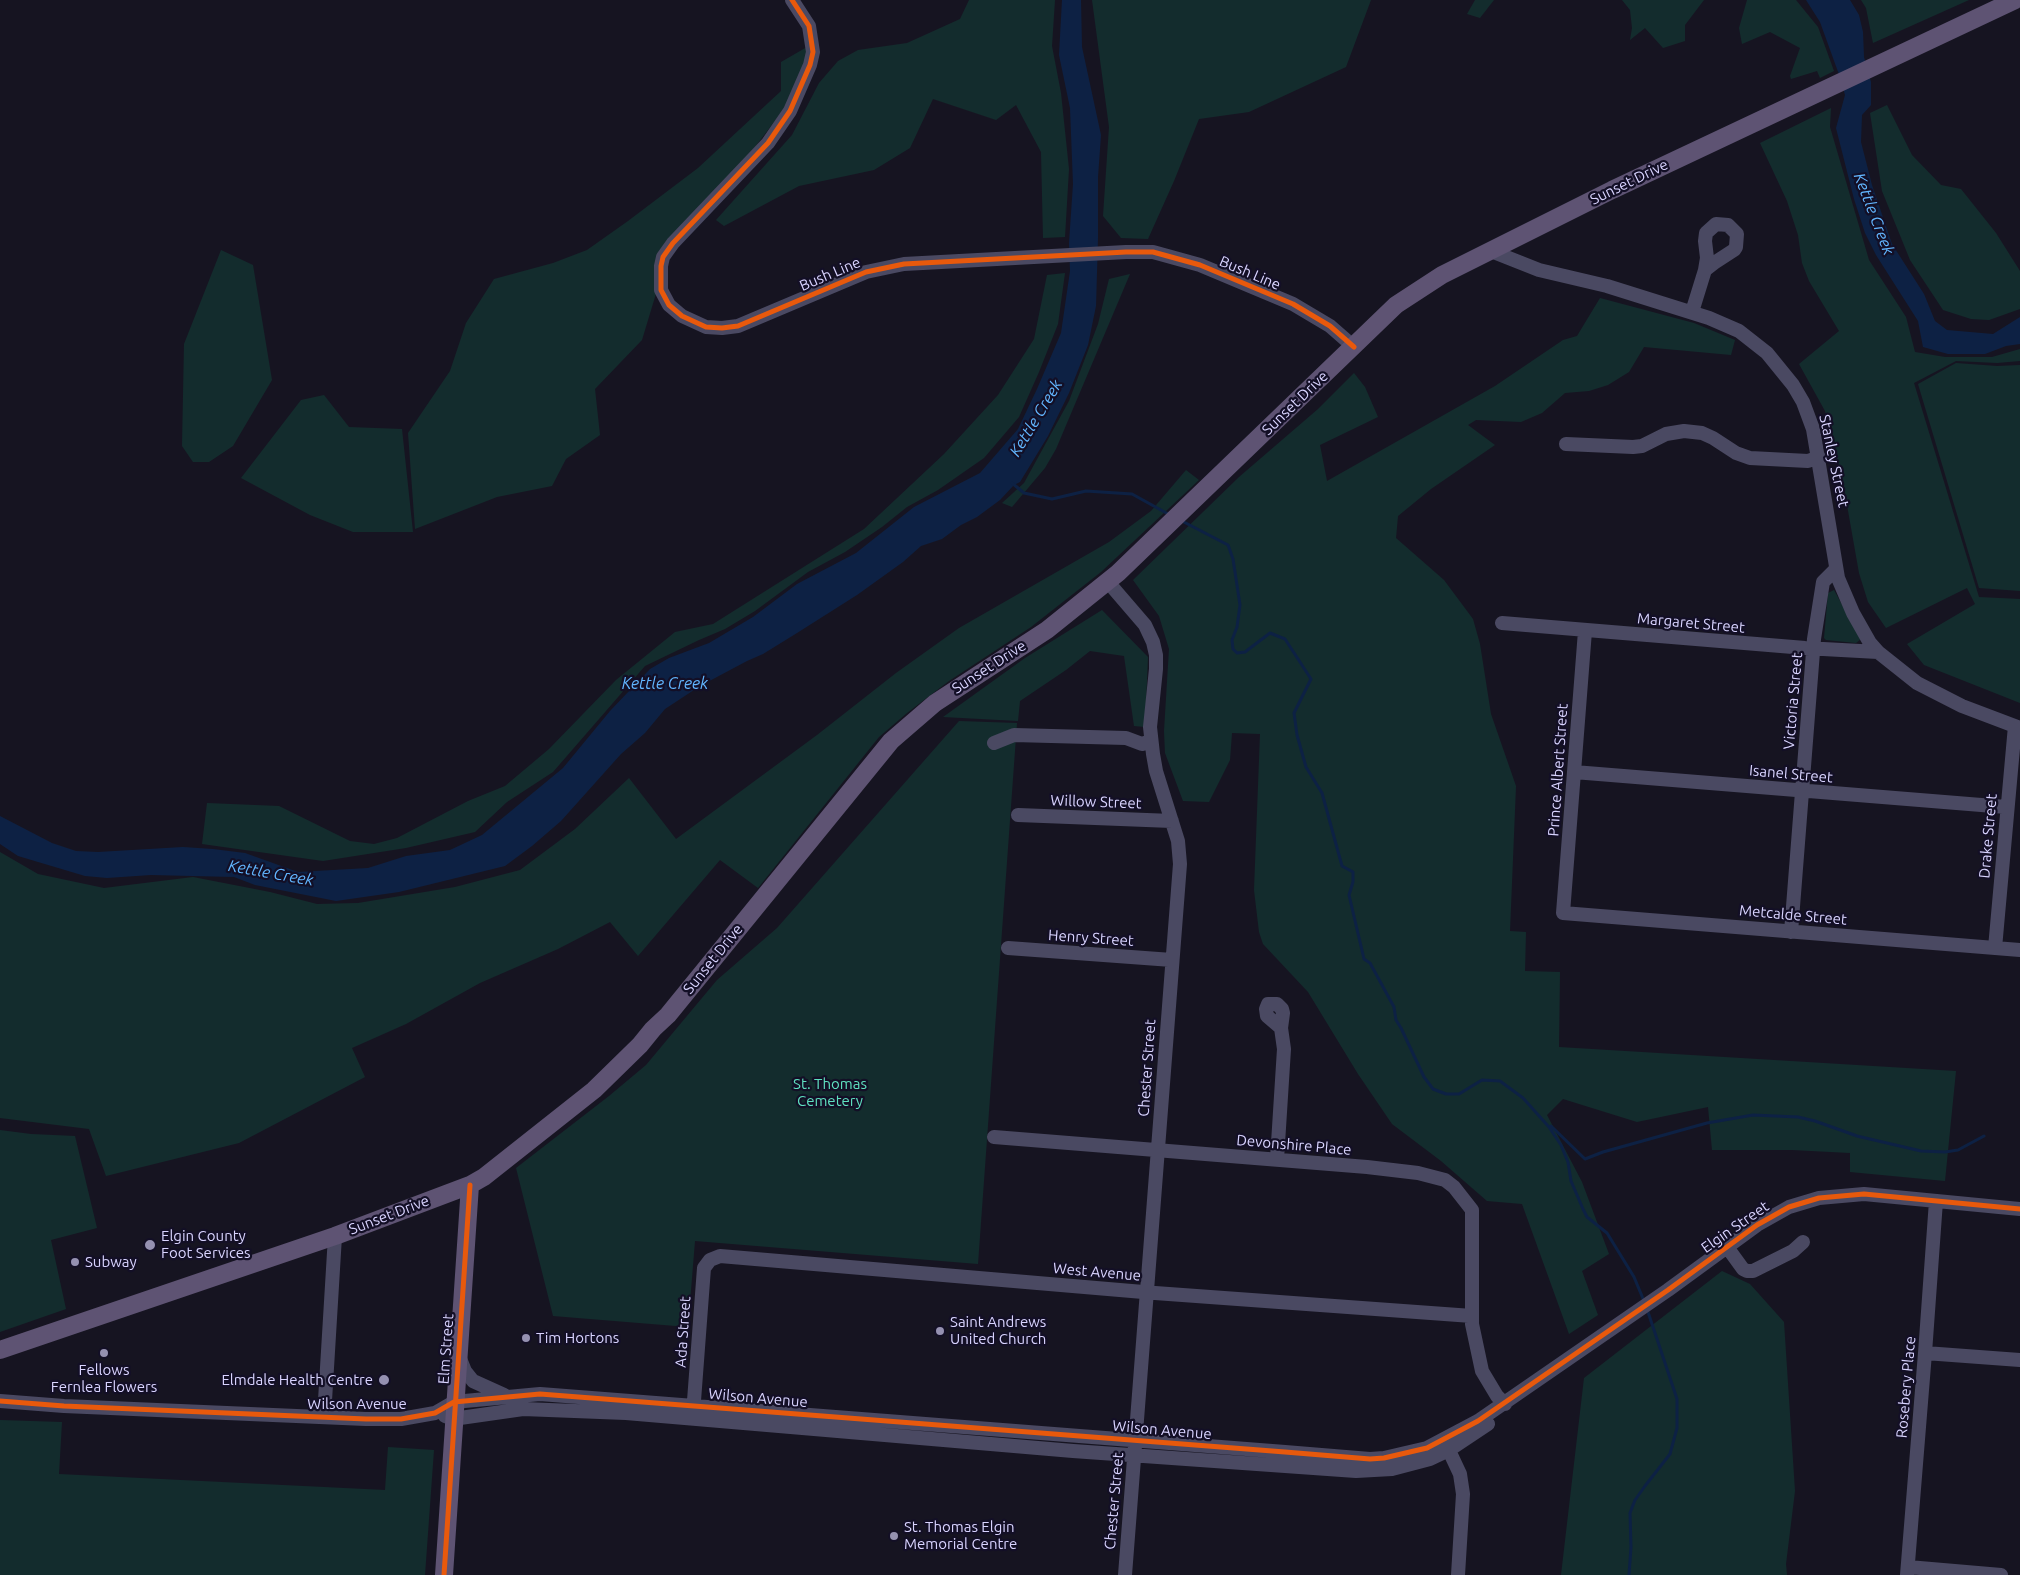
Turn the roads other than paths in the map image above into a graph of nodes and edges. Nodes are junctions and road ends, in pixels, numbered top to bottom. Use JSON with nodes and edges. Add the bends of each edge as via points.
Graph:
{"nodes":[{"id":1,"x":792,"y":0,"type":"edge"},
{"id":2,"x":2015,"y":0,"type":"edge"},
{"id":3,"x":1491,"y":251,"type":"junction"},
{"id":4,"x":1705,"y":270,"type":"dead end"},
{"id":5,"x":1692,"y":312,"type":"junction"},
{"id":6,"x":1354,"y":347,"type":"junction"},
{"id":7,"x":1566,"y":444,"type":"dead end"},
{"id":8,"x":1819,"y":457,"type":"junction"},
{"id":9,"x":1836,"y":569,"type":"junction"},
{"id":10,"x":1108,"y":582,"type":"junction"},
{"id":11,"x":1502,"y":623,"type":"dead end"},
{"id":12,"x":1585,"y":630,"type":"junction"},
{"id":13,"x":1814,"y":649,"type":"junction"},
{"id":14,"x":1878,"y":652,"type":"junction"},
{"id":15,"x":2017,"y":727,"type":"edge"},
{"id":16,"x":1151,"y":740,"type":"junction"},
{"id":17,"x":994,"y":743,"type":"dead end"},
{"id":18,"x":1574,"y":772,"type":"junction"},
{"id":19,"x":1802,"y":791,"type":"junction"},
{"id":20,"x":2006,"y":807,"type":"junction"},
{"id":21,"x":1018,"y":815,"type":"dead end"},
{"id":22,"x":1172,"y":821,"type":"junction"},
{"id":23,"x":1563,"y":913,"type":"joint"},
{"id":24,"x":1791,"y":932,"type":"junction"},
{"id":25,"x":1008,"y":948,"type":"dead end"},
{"id":26,"x":1995,"y":948,"type":"junction"},
{"id":27,"x":2020,"y":950,"type":"edge"},
{"id":28,"x":1172,"y":960,"type":"junction"},
{"id":29,"x":1281,"y":1028,"type":"dead end"},
{"id":30,"x":994,"y":1137,"type":"dead end"},
{"id":31,"x":1158,"y":1150,"type":"junction"},
{"id":32,"x":1276,"y":1159,"type":"junction"},
{"id":33,"x":470,"y":1185,"type":"junction"},
{"id":34,"x":1936,"y":1201,"type":"junction"},
{"id":35,"x":2020,"y":1209,"type":"edge"},
{"id":36,"x":335,"y":1236,"type":"junction"},
{"id":37,"x":1803,"y":1242,"type":"dead end"},
{"id":38,"x":1727,"y":1247,"type":"junction"},
{"id":39,"x":720,"y":1256,"type":"joint"},
{"id":40,"x":1147,"y":1292,"type":"junction"},
{"id":41,"x":1472,"y":1316,"type":"junction"},
{"id":42,"x":0,"y":1350,"type":"edge"},
{"id":43,"x":458,"y":1353,"type":"junction"},
{"id":44,"x":1926,"y":1353,"type":"junction"},
{"id":45,"x":2020,"y":1360,"type":"edge"},
{"id":46,"x":508,"y":1396,"type":"junction"},
{"id":47,"x":0,"y":1401,"type":"edge"},
{"id":48,"x":1505,"y":1404,"type":"junction"},
{"id":49,"x":626,"y":1407,"type":"junction"},
{"id":50,"x":454,"y":1410,"type":"junction"},
{"id":51,"x":693,"y":1412,"type":"junction"},
{"id":52,"x":324,"y":1417,"type":"junction"},
{"id":53,"x":830,"y":1423,"type":"junction"},
{"id":54,"x":1135,"y":1440,"type":"junction"},
{"id":55,"x":1447,"y":1445,"type":"junction"},
{"id":56,"x":1135,"y":1454,"type":"junction"},
{"id":57,"x":1907,"y":1571,"type":"edge"},
{"id":58,"x":444,"y":1575,"type":"edge"},
{"id":59,"x":1124,"y":1575,"type":"edge"},
{"id":60,"x":1458,"y":1575,"type":"edge"},
{"id":61,"x":2001,"y":1575,"type":"edge"}],
"edges":[{"from":1,"to":6,"type":"street","name":"Bush Line","via":[[809,26],[812,39],[813,52],[806,77],[790,111],[768,143],[667,250],[661,266],[661,290],[675,311],[699,325],[728,328],[878,268],[1126,252],[1165,255],[1208,268],[1307,312],[1340,333]]},
{"from":2,"to":3,"type":"main road","name":"Sunset Drive","via":[[1612,190]]},
{"from":3,"to":5,"type":"street","name":"Stanley Street","via":[[1539,270],[1607,286]]},
{"from":3,"to":6,"type":"main road","name":"Sunset Drive","via":[[1410,295]]},
{"from":4,"to":5,"type":"street"},
{"from":5,"to":8,"type":"street","name":"Stanley Street","via":[[1740,331],[1781,368],[1803,402]]},
{"from":6,"to":10,"type":"main road","name":"Sunset Drive"},
{"from":7,"to":8,"type":"street","via":[[1633,448],[1684,430],[1707,435],[1750,458],[1808,461]]},
{"from":8,"to":9,"type":"street","name":"Stanley Street"},
{"from":9,"to":13,"type":"street","name":"Victoria Street","via":[[1823,582]]},
{"from":9,"to":14,"type":"street","name":"Stanley Street","via":[[1853,613]]},
{"from":10,"to":16,"type":"street","name":"Chester Street","via":[[1146,625],[1153,642],[1156,669]]},
{"from":10,"to":33,"type":"main road","name":"Sunset Drive","via":[[1047,630],[935,703],[891,741],[668,1015],[623,1063],[556,1121]]},
{"from":11,"to":12,"type":"street","name":"Margaret Street"},
{"from":12,"to":13,"type":"street","name":"Margaret Street"},
{"from":12,"to":18,"type":"street","name":"Prince Albert Street"},
{"from":13,"to":14,"type":"street","name":"Margaret Street"},
{"from":13,"to":19,"type":"street","name":"Victoria Street"},
{"from":14,"to":15,"type":"street","name":"Stanley Street","via":[[1918,683],[1940,695]]},
{"from":15,"to":20,"type":"street","name":"Drake Street"},
{"from":16,"to":17,"type":"street","via":[[1142,744],[1126,738],[1014,735]]},
{"from":16,"to":22,"type":"street","name":"Chester Street","via":[[1156,771]]},
{"from":18,"to":19,"type":"street","name":"Isanel Street"},
{"from":18,"to":23,"type":"street","name":"Prince Albert Street"},
{"from":19,"to":20,"type":"street","name":"Isanel Street"},
{"from":19,"to":24,"type":"street","name":"Victoria Street"},
{"from":20,"to":26,"type":"street","name":"Drake Street"},
{"from":21,"to":22,"type":"street","name":"Willow Street"},
{"from":22,"to":28,"type":"street","name":"Chester Street","via":[[1180,864]]},
{"from":23,"to":24,"type":"street","name":"Metcalde Street"},
{"from":24,"to":26,"type":"street","name":"Metcalde Street"},
{"from":25,"to":28,"type":"street","name":"Henry Street"},
{"from":26,"to":27,"type":"street","name":"Metcalde Street"},
{"from":28,"to":31,"type":"street","name":"Chester Street"},
{"from":29,"to":32,"type":"street","via":[[1284,1049]]},
{"from":30,"to":31,"type":"street","name":"Devonshire Place"},
{"from":31,"to":32,"type":"street","name":"Devonshire Place"},
{"from":31,"to":40,"type":"street","name":"Chester Street"},
{"from":32,"to":41,"type":"street","name":"Devonshire Place","via":[[1418,1173],[1435,1176],[1454,1187],[1472,1210]]},
{"from":33,"to":36,"type":"main road","name":"Sunset Drive"},
{"from":33,"to":43,"type":"main road","name":"Elm Street"},
{"from":34,"to":35,"type":"street","name":"Elgin Street"},
{"from":34,"to":38,"type":"street","name":"Elgin Street","via":[[1864,1194],[1819,1198],[1780,1211]]},
{"from":34,"to":44,"type":"street","name":"Rosebery Place"},
{"from":36,"to":42,"type":"main road","name":"Sunset Drive"},
{"from":36,"to":52,"type":"street"},
{"from":37,"to":38,"type":"street","via":[[1793,1251],[1753,1271],[1743,1269]]},
{"from":38,"to":48,"type":"street","name":"Elgin Street"},
{"from":39,"to":40,"type":"street","name":"West Avenue"},
{"from":39,"to":51,"type":"street","name":"Ada Street","via":[[710,1260],[704,1268]]},
{"from":40,"to":41,"type":"street","name":"West Avenue"},
{"from":40,"to":54,"type":"street","name":"Chester Street"},
{"from":41,"to":48,"type":"street","name":"Devonshire Place","via":[[1482,1371]]},
{"from":43,"to":46,"type":"street","via":[[473,1381]]},
{"from":43,"to":50,"type":"main road","name":"Elm Street"},
{"from":44,"to":45,"type":"street"},
{"from":44,"to":57,"type":"street","name":"Rosebery Place"},
{"from":46,"to":49,"type":"street","name":"Wilson Avenue","via":[[540,1394]]},
{"from":46,"to":50,"type":"street","name":"Wilson Avenue"},
{"from":47,"to":52,"type":"street","name":"Wilson Avenue"},
{"from":48,"to":55,"type":"street","name":"Wilson Avenue"},
{"from":49,"to":50,"type":"street","name":"Wilson Avenue"},
{"from":49,"to":51,"type":"street","name":"Wilson Avenue"},
{"from":50,"to":52,"type":"street","name":"Wilson Avenue","via":[[401,1418]]},
{"from":50,"to":58,"type":"main road","name":"Elm Street"},
{"from":51,"to":53,"type":"street","name":"Wilson Avenue"},
{"from":53,"to":54,"type":"street","name":"Wilson Avenue"},
{"from":53,"to":56,"type":"street","name":"Wilson Avenue"},
{"from":54,"to":55,"type":"street","name":"Wilson Avenue","via":[[1370,1459]]},
{"from":54,"to":56,"type":"street","name":"Chester Street"},
{"from":55,"to":56,"type":"street","name":"Wilson Avenue","via":[[1430,1459],[1405,1466],[1356,1471]]},
{"from":55,"to":60,"type":"street","via":[[1460,1474],[1463,1494]]},
{"from":56,"to":59,"type":"street","name":"Chester Street"},
{"from":57,"to":61,"type":"street"}]}
